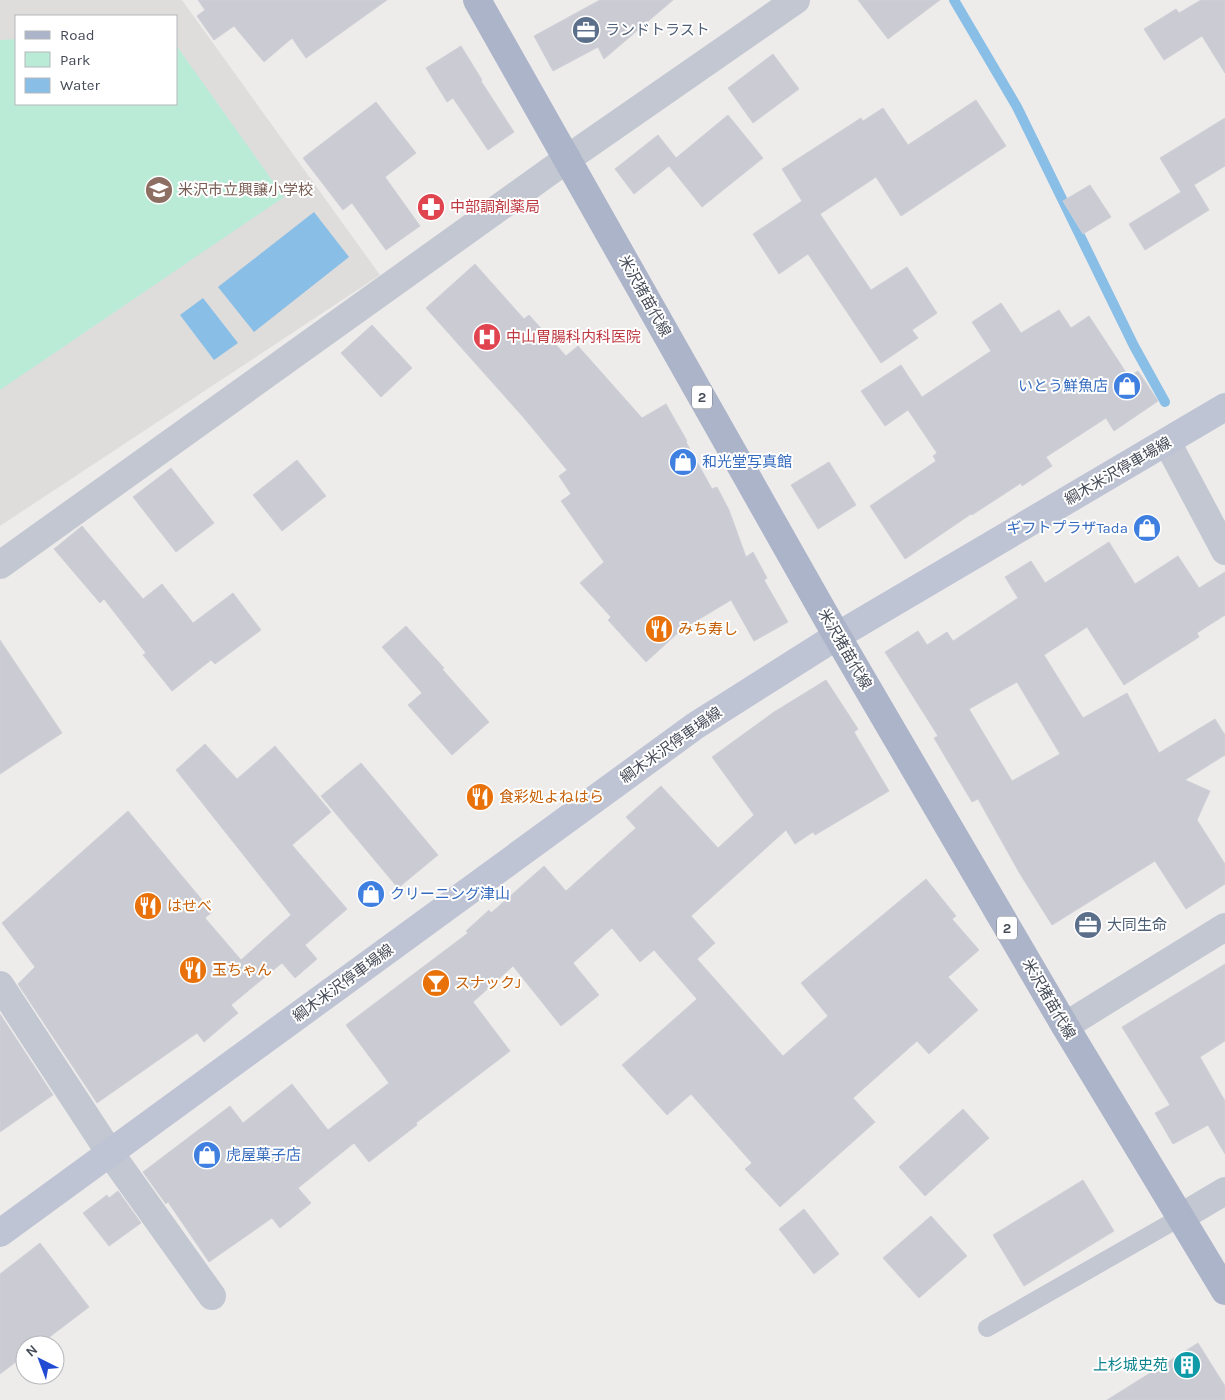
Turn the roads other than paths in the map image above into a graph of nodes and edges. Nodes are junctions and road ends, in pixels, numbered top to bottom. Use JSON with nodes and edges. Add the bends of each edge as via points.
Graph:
{"nodes":[{"id":1,"x":477,"y":0,"type":"edge"},
{"id":2,"x":796,"y":0,"type":"edge"},
{"id":3,"x":568,"y":158,"type":"junction"},
{"id":4,"x":1225,"y":407,"type":"edge"},
{"id":5,"x":1167,"y":442,"type":"junction"},
{"id":6,"x":1225,"y":551,"type":"edge"},
{"id":7,"x":0,"y":565,"type":"edge"},
{"id":8,"x":837,"y":636,"type":"junction"},
{"id":9,"x":1225,"y":927,"type":"edge"},
{"id":10,"x":0,"y":985,"type":"edge"},
{"id":11,"x":1065,"y":1026,"type":"junction"},
{"id":12,"x":110,"y":1153,"type":"junction"},
{"id":13,"x":1225,"y":1191,"type":"edge"},
{"id":14,"x":1181,"y":1217,"type":"junction"},
{"id":15,"x":0,"y":1233,"type":"edge"},
{"id":16,"x":1225,"y":1291,"type":"edge"},
{"id":17,"x":212,"y":1296,"type":"dead end"},
{"id":18,"x":987,"y":1328,"type":"dead end"}],
"edges":[{"from":1,"to":3,"type":"main road","name":"米沢猪苗代線","number":"2"},
{"from":2,"to":3,"type":"street"},
{"from":3,"to":7,"type":"street"},
{"from":3,"to":8,"type":"main road","name":"米沢猪苗代線","number":"2"},
{"from":4,"to":5,"type":"main road","name":"綱木米沢停車場線"},
{"from":5,"to":6,"type":"street"},
{"from":5,"to":8,"type":"main road","name":"綱木米沢停車場線"},
{"from":8,"to":11,"type":"main road","name":"米沢猪苗代線","number":"2"},
{"from":8,"to":12,"type":"main road","name":"綱木米沢停車場線","via":[[695,726]]},
{"from":9,"to":11,"type":"street"},
{"from":10,"to":12,"type":"street"},
{"from":11,"to":14,"type":"main road","name":"米沢猪苗代線","number":"2"},
{"from":12,"to":15,"type":"main road","name":"綱木米沢停車場線"},
{"from":12,"to":17,"type":"street"},
{"from":13,"to":14,"type":"street"},
{"from":14,"to":16,"type":"main road","name":"米沢猪苗代線","number":"2"},
{"from":14,"to":18,"type":"lane"}]}
